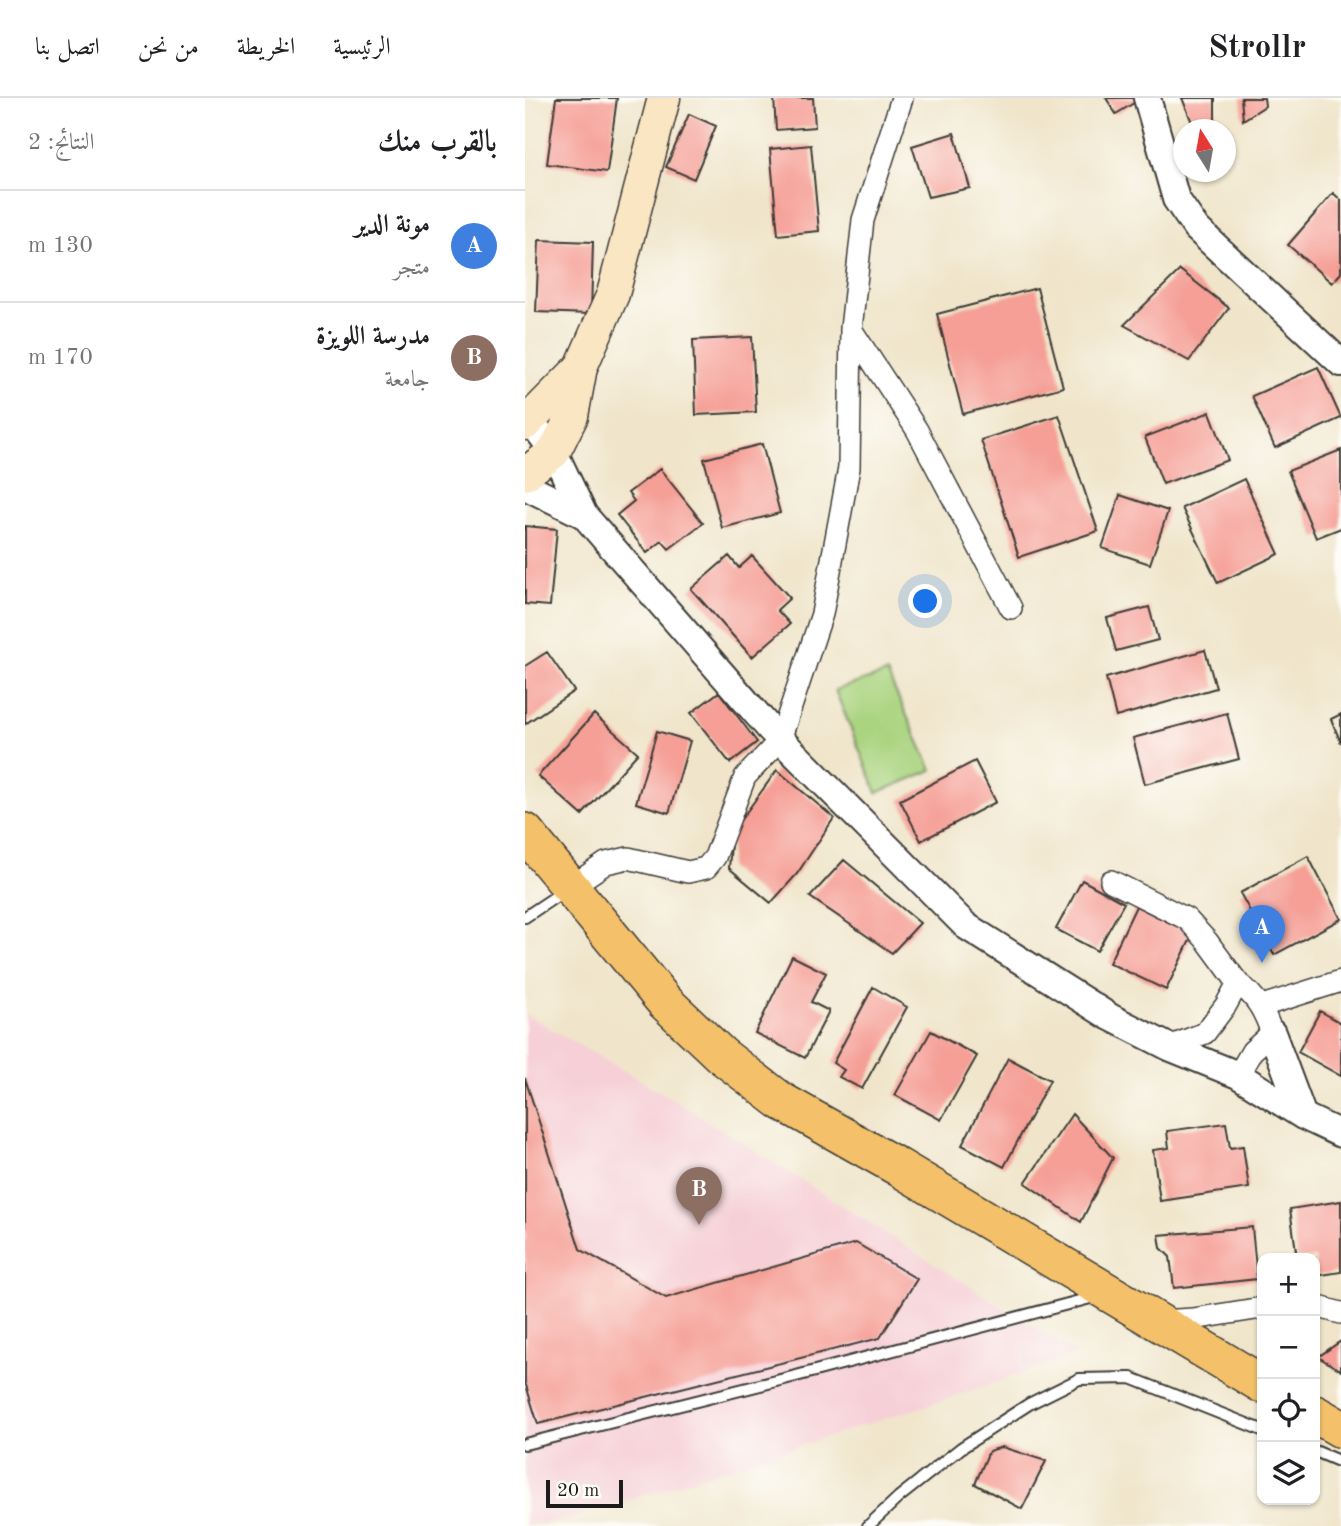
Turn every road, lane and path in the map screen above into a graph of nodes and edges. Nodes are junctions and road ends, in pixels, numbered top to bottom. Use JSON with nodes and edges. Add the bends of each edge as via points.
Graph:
{"nodes":[{"id":1,"x":664,"y":98,"type":"edge"},
{"id":2,"x":902,"y":98,"type":"edge"},
{"id":3,"x":1147,"y":98,"type":"edge"},
{"id":4,"x":851,"y":329,"type":"junction"},
{"id":5,"x":1341,"y":363,"type":"edge"},
{"id":6,"x":581,"y":367,"type":"junction"},
{"id":7,"x":528,"y":423,"type":"edge"},
{"id":8,"x":554,"y":452,"type":"junction"},
{"id":9,"x":525,"y":474,"type":"edge"},
{"id":10,"x":525,"y":486,"type":"edge"},
{"id":11,"x":585,"y":515,"type":"junction"},
{"id":12,"x":1011,"y":608,"type":"dead end"},
{"id":13,"x":780,"y":740,"type":"junction"},
{"id":14,"x":525,"y":832,"type":"edge"},
{"id":15,"x":1111,"y":881,"type":"dead end"},
{"id":16,"x":569,"y":888,"type":"junction"},
{"id":17,"x":525,"y":917,"type":"edge"},
{"id":18,"x":1207,"y":941,"type":"junction"},
{"id":19,"x":1341,"y":981,"type":"edge"},
{"id":20,"x":1238,"y":983,"type":"junction"},
{"id":21,"x":1226,"y":1005,"type":"junction"},
{"id":22,"x":1262,"y":1006,"type":"junction"},
{"id":23,"x":1272,"y":1032,"type":"junction"},
{"id":24,"x":1169,"y":1047,"type":"junction"},
{"id":25,"x":1238,"y":1075,"type":"junction"},
{"id":26,"x":1303,"y":1115,"type":"junction"},
{"id":27,"x":1341,"y":1134,"type":"edge"},
{"id":28,"x":1108,"y":1293,"type":"junction"},
{"id":29,"x":1320,"y":1307,"type":"edge"},
{"id":30,"x":1257,"y":1309,"type":"edge"},
{"id":31,"x":1341,"y":1313,"type":"edge"},
{"id":32,"x":1156,"y":1321,"type":"junction"},
{"id":33,"x":1257,"y":1381,"type":"edge"},
{"id":34,"x":1257,"y":1428,"type":"edge"},
{"id":35,"x":1329,"y":1431,"type":"edge"},
{"id":36,"x":525,"y":1444,"type":"edge"},
{"id":37,"x":1341,"y":1462,"type":"edge"},
{"id":38,"x":868,"y":1526,"type":"edge"}],
"edges":[{"from":1,"to":6,"type":"main road","via":[[613,294]]},
{"from":2,"to":4,"type":"street","via":[[863,220]]},
{"from":3,"to":5,"type":"street","via":[[1176,199],[1196,229]]},
{"from":4,"to":12,"type":"street","via":[[917,430]]},
{"from":4,"to":13,"type":"street","via":[[849,468],[822,614]]},
{"from":6,"to":7,"type":"main road"},
{"from":6,"to":8,"type":"main road","via":[[572,416]]},
{"from":7,"to":8,"type":"street"},
{"from":8,"to":9,"type":"main road"},
{"from":8,"to":11,"type":"street"},
{"from":10,"to":11,"type":"street"},
{"from":11,"to":13,"type":"street"},
{"from":13,"to":16,"type":"street","via":[[745,777],[715,857],[705,868],[688,872],[628,858],[606,863]]},
{"from":13,"to":24,"type":"street","via":[[966,926],[1099,1011]]},
{"from":14,"to":16,"type":"highway"},
{"from":15,"to":18,"type":"street","via":[[1187,919]]},
{"from":16,"to":17,"type":"lane"},
{"from":16,"to":28,"type":"highway","via":[[665,1002],[721,1055],[781,1101]]},
{"from":18,"to":20,"type":"street"},
{"from":18,"to":21,"type":"street"},
{"from":19,"to":22,"type":"street"},
{"from":20,"to":21,"type":"street"},
{"from":20,"to":22,"type":"street"},
{"from":21,"to":24,"type":"street","via":[[1205,1032]]},
{"from":22,"to":23,"type":"street"},
{"from":23,"to":25,"type":"street","via":[[1252,1051]]},
{"from":23,"to":26,"type":"street"},
{"from":24,"to":25,"type":"street"},
{"from":25,"to":26,"type":"street"},
{"from":26,"to":27,"type":"street"},
{"from":28,"to":32,"type":"highway"},
{"from":28,"to":36,"type":"lane"},
{"from":29,"to":31,"type":"street"},
{"from":30,"to":32,"type":"street"},
{"from":32,"to":33,"type":"highway"},
{"from":34,"to":38,"type":"lane","via":[[1131,1378],[1079,1379],[1029,1404],[961,1448]]},
{"from":35,"to":37,"type":"lane"}]}
